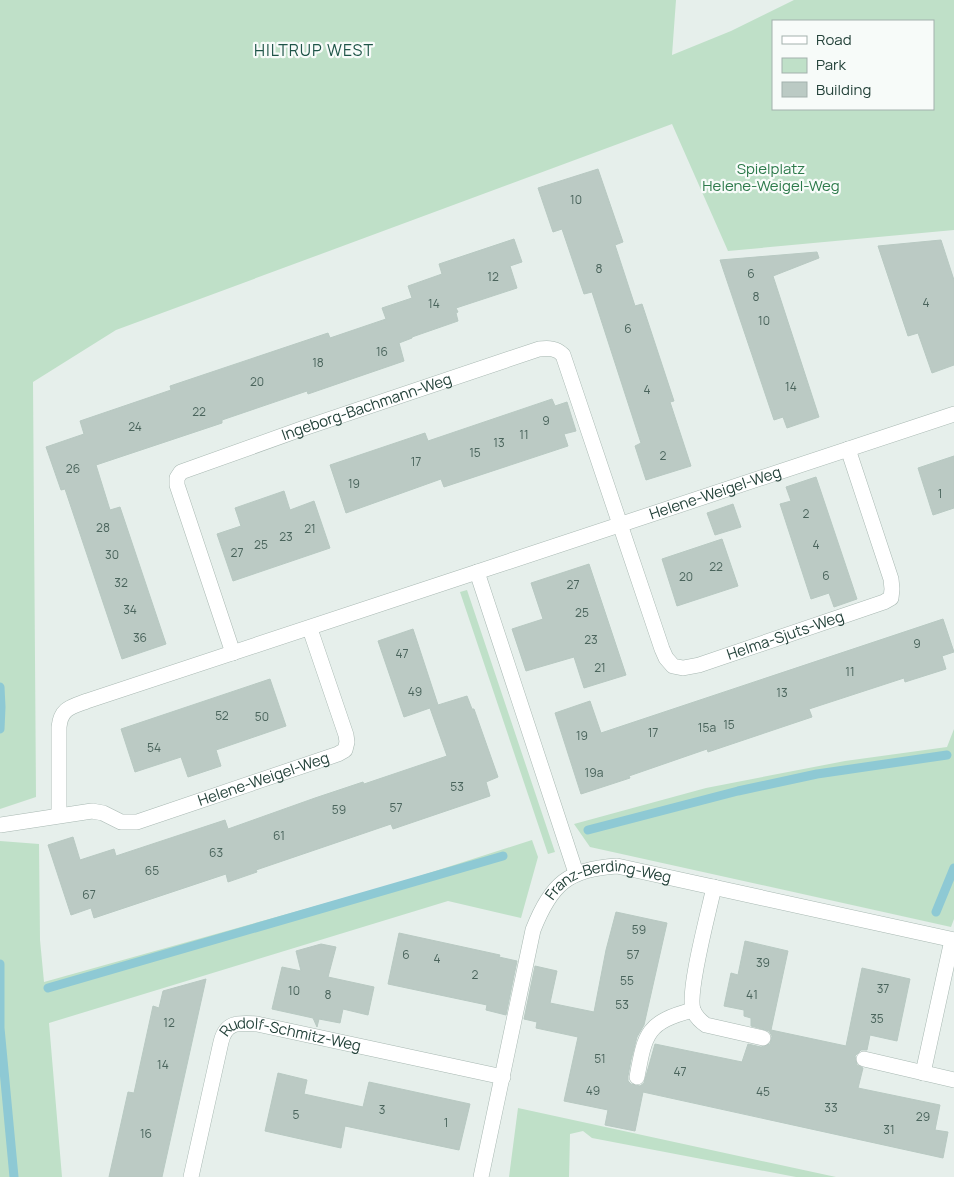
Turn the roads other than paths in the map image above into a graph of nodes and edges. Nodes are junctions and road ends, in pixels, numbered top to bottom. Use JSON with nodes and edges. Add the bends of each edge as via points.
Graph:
{"nodes":[{"id":1,"x":954,"y":414,"type":"edge"},
{"id":2,"x":848,"y":449,"type":"junction"},
{"id":3,"x":620,"y":525,"type":"junction"},
{"id":4,"x":477,"y":572,"type":"junction"},
{"id":5,"x":310,"y":629,"type":"junction"},
{"id":6,"x":232,"y":653,"type":"junction"},
{"id":7,"x":59,"y":815,"type":"junction"},
{"id":8,"x":0,"y":824,"type":"edge"},
{"id":9,"x":576,"y":873,"type":"junction"},
{"id":10,"x":714,"y":887,"type":"junction"},
{"id":11,"x":953,"y":940,"type":"edge"},
{"id":12,"x":693,"y":1010,"type":"junction"},
{"id":13,"x":763,"y":1038,"type":"dead end"},
{"id":14,"x":864,"y":1059,"type":"dead end"},
{"id":15,"x":923,"y":1073,"type":"junction"},
{"id":16,"x":503,"y":1077,"type":"junction"},
{"id":17,"x":637,"y":1077,"type":"dead end"},
{"id":18,"x":954,"y":1080,"type":"edge"},
{"id":19,"x":191,"y":1177,"type":"edge"},
{"id":20,"x":481,"y":1177,"type":"edge"}],
"edges":[{"from":1,"to":2,"type":"street","name":"Helene-Weigel-Weg"},
{"from":2,"to":3,"type":"street","name":"Helene-Weigel-Weg"},
{"from":2,"to":3,"type":"street","name":"Helma-Sjuts-Weg","via":[[891,580],[892,598],[699,665],[673,666],[666,658]]},
{"from":3,"to":4,"type":"street","name":"Helene-Weigel-Weg"},
{"from":3,"to":6,"type":"street","name":"Ingeborg-Bachmann-Weg","via":[[563,355],[550,348],[531,352],[181,472],[177,485]]},
{"from":4,"to":5,"type":"street","name":"Helene-Weigel-Weg"},
{"from":4,"to":9,"type":"street"},
{"from":5,"to":6,"type":"street","name":"Helene-Weigel-Weg"},
{"from":5,"to":7,"type":"street","name":"Helene-Weigel-Weg","via":[[346,735],[345,750],[137,822],[121,822],[92,811]]},
{"from":6,"to":7,"type":"street","name":"Helene-Weigel-Weg","via":[[65,710],[59,727]]},
{"from":7,"to":8,"type":"street","name":"Helene-Weigel-Weg"},
{"from":9,"to":10,"type":"street","name":"Franz-Berding-Weg","via":[[595,867],[618,866]]},
{"from":9,"to":16,"type":"street","name":"Franz-Berding-Weg","via":[[563,881],[547,900],[534,930]]},
{"from":10,"to":11,"type":"street","name":"Franz-Berding-Weg"},
{"from":10,"to":12,"type":"street","via":[[693,985]]},
{"from":11,"to":15,"type":"street"},
{"from":12,"to":13,"type":"street","via":[[706,1025]]},
{"from":12,"to":17,"type":"street","via":[[674,1015],[650,1032],[643,1044]]},
{"from":14,"to":15,"type":"street"},
{"from":15,"to":18,"type":"street"},
{"from":16,"to":19,"type":"street","name":"Rudolf-Schmitz-Weg","via":[[257,1024],[231,1025],[223,1032]]},
{"from":16,"to":20,"type":"street","name":"Franz-Berding-Weg"}]}
